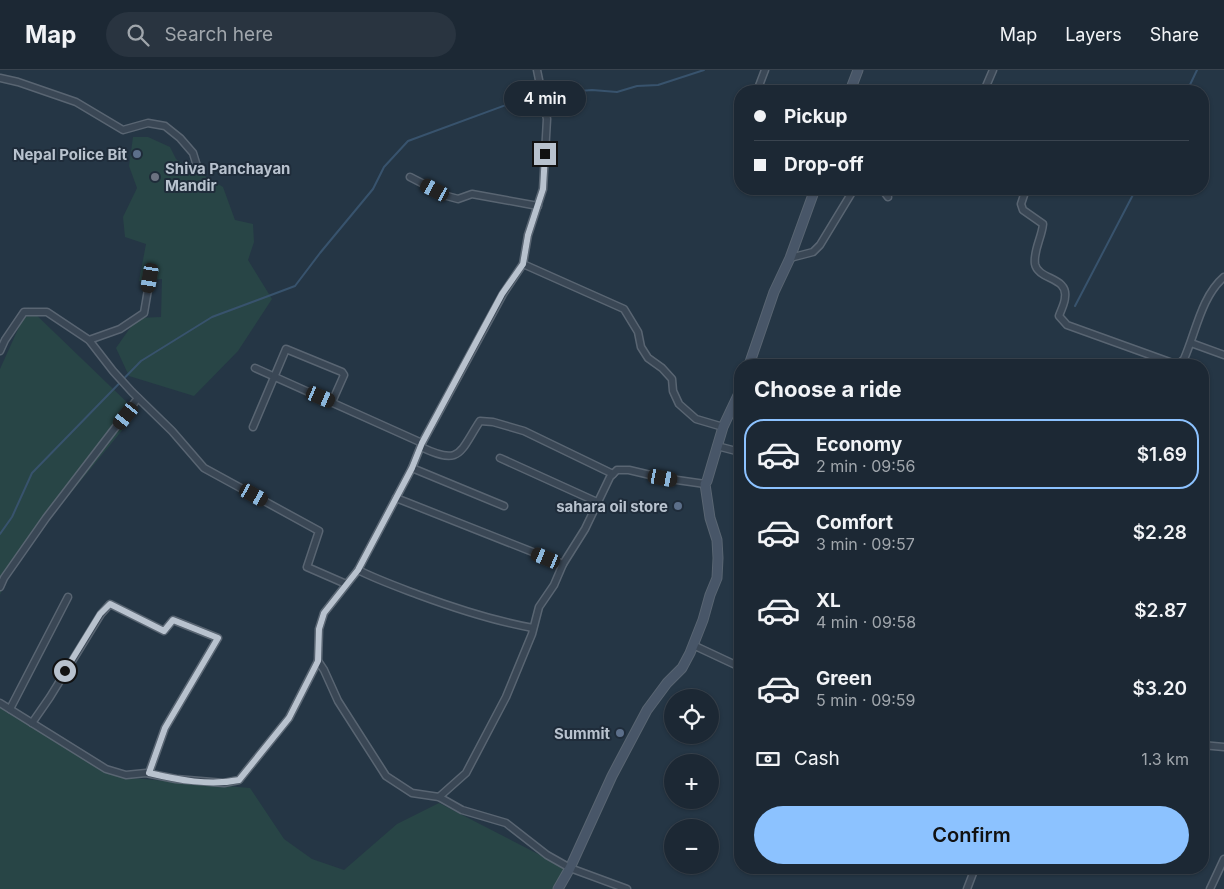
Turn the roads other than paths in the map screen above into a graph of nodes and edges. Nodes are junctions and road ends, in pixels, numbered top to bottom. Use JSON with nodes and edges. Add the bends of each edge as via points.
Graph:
{"nodes":[{"id":1,"x":537,"y":70,"type":"edge"},
{"id":2,"x":765,"y":70,"type":"edge"},
{"id":3,"x":858,"y":70,"type":"edge"},
{"id":4,"x":992,"y":70,"type":"edge"},
{"id":5,"x":0,"y":78,"type":"edge"},
{"id":6,"x":759,"y":85,"type":"edge"},
{"id":7,"x":852,"y":85,"type":"edge"},
{"id":8,"x":986,"y":85,"type":"edge"},
{"id":9,"x":197,"y":166,"type":"dead end"},
{"id":10,"x":410,"y":177,"type":"dead end"},
{"id":11,"x":813,"y":195,"type":"edge"},
{"id":12,"x":850,"y":195,"type":"edge"},
{"id":13,"x":1024,"y":195,"type":"edge"},
{"id":14,"x":538,"y":206,"type":"junction"},
{"id":15,"x":790,"y":258,"type":"junction"},
{"id":16,"x":523,"y":264,"type":"junction"},
{"id":17,"x":1224,"y":277,"type":"edge"},
{"id":18,"x":150,"y":278,"type":"dead end"},
{"id":19,"x":89,"y":340,"type":"junction"},
{"id":20,"x":1192,"y":343,"type":"junction"},
{"id":21,"x":0,"y":351,"type":"edge"},
{"id":22,"x":1224,"y":355,"type":"edge"},
{"id":23,"x":751,"y":359,"type":"edge"},
{"id":24,"x":1161,"y":359,"type":"edge"},
{"id":25,"x":1184,"y":359,"type":"edge"},
{"id":26,"x":254,"y":368,"type":"dead end"},
{"id":27,"x":274,"y":376,"type":"junction"},
{"id":28,"x":138,"y":398,"type":"junction"},
{"id":29,"x":332,"y":402,"type":"junction"},
{"id":30,"x":734,"y":404,"type":"edge"},
{"id":31,"x":253,"y":427,"type":"dead end"},
{"id":32,"x":723,"y":427,"type":"junction"},
{"id":33,"x":422,"y":445,"type":"junction"},
{"id":34,"x":717,"y":446,"type":"junction"},
{"id":35,"x":734,"y":450,"type":"edge"},
{"id":36,"x":500,"y":458,"type":"dead end"},
{"id":37,"x":412,"y":468,"type":"junction"},
{"id":38,"x":612,"y":474,"type":"junction"},
{"id":39,"x":704,"y":484,"type":"junction"},
{"id":40,"x":396,"y":498,"type":"junction"},
{"id":41,"x":597,"y":502,"type":"junction"},
{"id":42,"x":504,"y":506,"type":"dead end"},
{"id":43,"x":563,"y":564,"type":"junction"},
{"id":44,"x":358,"y":570,"type":"junction"},
{"id":45,"x":346,"y":584,"type":"junction"},
{"id":46,"x":0,"y":587,"type":"edge"},
{"id":47,"x":68,"y":597,"type":"dead end"},
{"id":48,"x":533,"y":628,"type":"junction"},
{"id":49,"x":693,"y":645,"type":"junction"},
{"id":50,"x":318,"y":661,"type":"junction"},
{"id":51,"x":734,"y":664,"type":"edge"},
{"id":52,"x":0,"y":703,"type":"edge"},
{"id":53,"x":10,"y":710,"type":"junction"},
{"id":54,"x":32,"y":723,"type":"junction"},
{"id":55,"x":1209,"y":746,"type":"edge"},
{"id":56,"x":1224,"y":747,"type":"edge"},
{"id":57,"x":149,"y":773,"type":"junction"},
{"id":58,"x":439,"y":798,"type":"junction"},
{"id":59,"x":1224,"y":859,"type":"edge"},
{"id":60,"x":570,"y":868,"type":"junction"},
{"id":61,"x":972,"y":874,"type":"edge"},
{"id":62,"x":558,"y":889,"type":"edge"},
{"id":63,"x":627,"y":889,"type":"edge"},
{"id":64,"x":967,"y":889,"type":"edge"},
{"id":65,"x":1210,"y":889,"type":"edge"}],
"edges":[{"from":1,"to":14,"type":"street","via":[[547,119],[543,189]]},
{"from":2,"to":6,"type":"street"},
{"from":3,"to":7,"type":"street"},
{"from":4,"to":8,"type":"street"},
{"from":5,"to":9,"type":"street","via":[[76,102],[123,130],[148,123],[165,126],[193,154]]},
{"from":10,"to":14,"type":"street","via":[[458,199],[472,194]]},
{"from":11,"to":15,"type":"street"},
{"from":12,"to":15,"type":"street","via":[[820,245],[812,252]]},
{"from":13,"to":24,"type":"street","via":[[1023,210],[1043,224],[1035,256],[1037,269],[1064,288],[1066,296],[1059,316],[1067,325]]},
{"from":14,"to":16,"type":"street"},
{"from":15,"to":23,"type":"street","via":[[774,292]]},
{"from":16,"to":32,"type":"street","via":[[624,310],[638,332],[641,347],[648,358],[672,379],[678,404],[696,419]]},
{"from":16,"to":33,"type":"street","via":[[502,294]]},
{"from":17,"to":20,"type":"street","via":[[1215,285],[1205,305]]},
{"from":18,"to":19,"type":"street","via":[[144,313],[120,328]]},
{"from":19,"to":21,"type":"street","via":[[47,312],[24,312]]},
{"from":19,"to":28,"type":"street"},
{"from":20,"to":22,"type":"street"},
{"from":20,"to":25,"type":"street"},
{"from":26,"to":27,"type":"street"},
{"from":27,"to":29,"type":"street"},
{"from":27,"to":29,"type":"street","via":[[286,349],[335,368],[344,375]]},
{"from":27,"to":31,"type":"street"},
{"from":28,"to":45,"type":"street","via":[[204,468],[319,531],[307,567]]},
{"from":28,"to":46,"type":"street","via":[[52,511]]},
{"from":29,"to":33,"type":"street"},
{"from":30,"to":32,"type":"street"},
{"from":32,"to":34,"type":"street"},
{"from":33,"to":37,"type":"street"},
{"from":33,"to":38,"type":"street","via":[[449,457],[459,453],[480,422],[494,422],[524,431]]},
{"from":34,"to":35,"type":"street"},
{"from":34,"to":39,"type":"street"},
{"from":36,"to":41,"type":"street"},
{"from":37,"to":40,"type":"street"},
{"from":37,"to":42,"type":"street"},
{"from":38,"to":39,"type":"street","via":[[617,470],[629,470]]},
{"from":38,"to":41,"type":"street"},
{"from":39,"to":49,"type":"street","via":[[717,540],[717,578]]},
{"from":40,"to":43,"type":"street"},
{"from":40,"to":44,"type":"street"},
{"from":41,"to":43,"type":"street"},
{"from":43,"to":48,"type":"street","via":[[554,586],[539,607]]},
{"from":44,"to":45,"type":"street"},
{"from":44,"to":48,"type":"street","via":[[459,610]]},
{"from":45,"to":50,"type":"street","via":[[324,613],[319,629]]},
{"from":47,"to":53,"type":"street"},
{"from":48,"to":58,"type":"street","via":[[506,696],[466,773]]},
{"from":49,"to":51,"type":"street"},
{"from":49,"to":60,"type":"street","via":[[682,668],[647,710],[612,776]]},
{"from":50,"to":57,"type":"street","via":[[289,718],[239,780],[224,783]]},
{"from":50,"to":58,"type":"street","via":[[338,701],[386,776],[412,793]]},
{"from":52,"to":53,"type":"street"},
{"from":53,"to":54,"type":"street"},
{"from":54,"to":57,"type":"street","via":[[106,769],[126,775]]},
{"from":54,"to":57,"type":"street","via":[[100,614],[110,604],[164,631],[173,620],[218,638],[165,728]]},
{"from":55,"to":56,"type":"street"},
{"from":58,"to":60,"type":"street","via":[[462,810],[506,823],[546,856]]},
{"from":59,"to":65,"type":"street"},
{"from":60,"to":62,"type":"street"},
{"from":60,"to":63,"type":"street"},
{"from":61,"to":64,"type":"street"}]}
